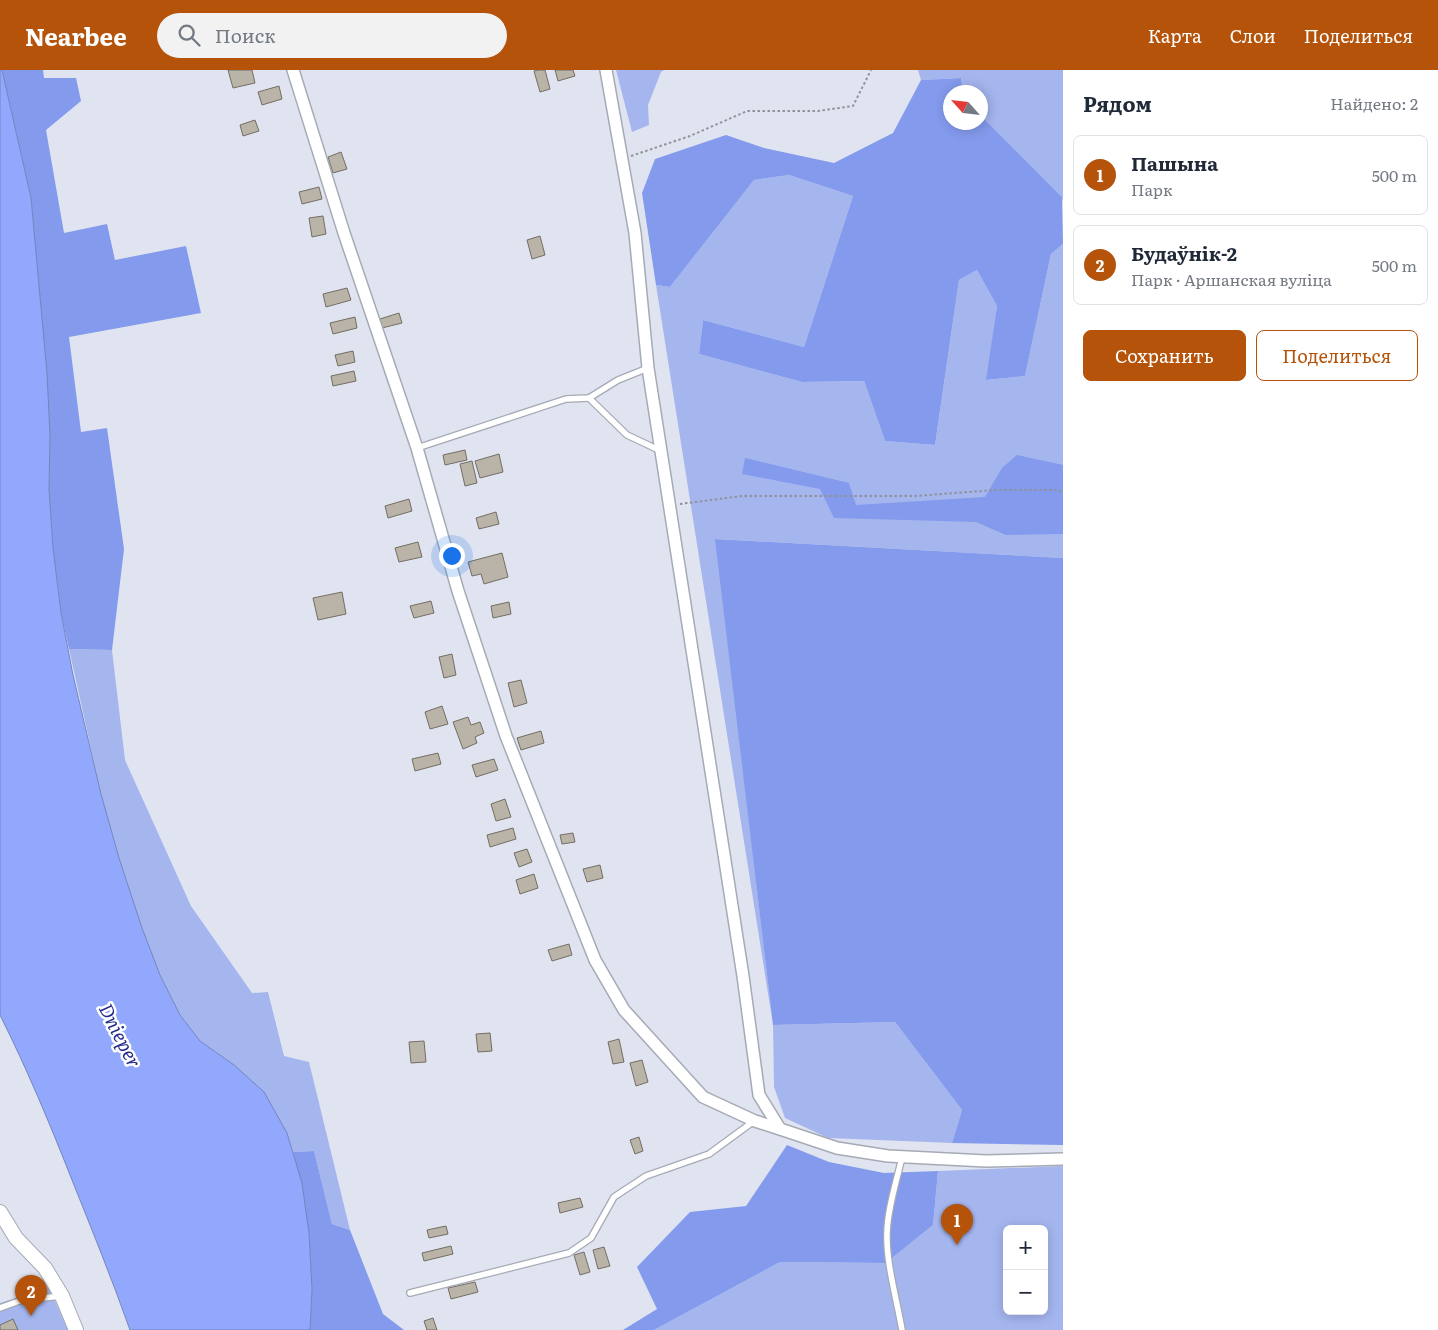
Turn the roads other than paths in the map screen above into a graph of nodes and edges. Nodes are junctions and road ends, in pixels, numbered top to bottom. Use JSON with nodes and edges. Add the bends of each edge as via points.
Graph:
{"nodes":[{"id":1,"x":293,"y":70,"type":"edge"},
{"id":2,"x":606,"y":70,"type":"edge"},
{"id":3,"x":648,"y":368,"type":"junction"},
{"id":4,"x":589,"y":398,"type":"junction"},
{"id":5,"x":417,"y":448,"type":"junction"},
{"id":6,"x":662,"y":452,"type":"junction"},
{"id":7,"x":755,"y":1120,"type":"junction"},
{"id":8,"x":780,"y":1129,"type":"junction"},
{"id":9,"x":902,"y":1157,"type":"junction"},
{"id":10,"x":1063,"y":1159,"type":"edge"},
{"id":11,"x":0,"y":1212,"type":"edge"},
{"id":12,"x":410,"y":1294,"type":"dead end"},
{"id":13,"x":62,"y":1296,"type":"junction"},
{"id":14,"x":0,"y":1308,"type":"edge"},
{"id":15,"x":76,"y":1330,"type":"edge"},
{"id":16,"x":902,"y":1330,"type":"edge"}],
"edges":[{"from":1,"to":5,"type":"street"},
{"from":2,"to":3,"type":"street","via":[[635,233]]},
{"from":3,"to":4,"type":"lane","via":[[618,380]]},
{"from":3,"to":6,"type":"street"},
{"from":4,"to":5,"type":"lane","via":[[566,399]]},
{"from":4,"to":6,"type":"lane","via":[[627,435]]},
{"from":5,"to":7,"type":"street","via":[[458,591],[506,736],[595,960],[624,1010],[703,1097]]},
{"from":6,"to":8,"type":"street","via":[[759,1095]]},
{"from":7,"to":8,"type":"street"},
{"from":7,"to":12,"type":"lane","via":[[709,1154],[646,1176],[614,1196],[591,1238],[569,1253]]},
{"from":8,"to":9,"type":"street","via":[[837,1148]]},
{"from":9,"to":10,"type":"street","via":[[986,1161]]},
{"from":9,"to":16,"type":"lane","via":[[886,1233]]},
{"from":11,"to":13,"type":"street","via":[[16,1238],[46,1268]]},
{"from":13,"to":14,"type":"lane","via":[[22,1300]]},
{"from":13,"to":15,"type":"street"}]}
